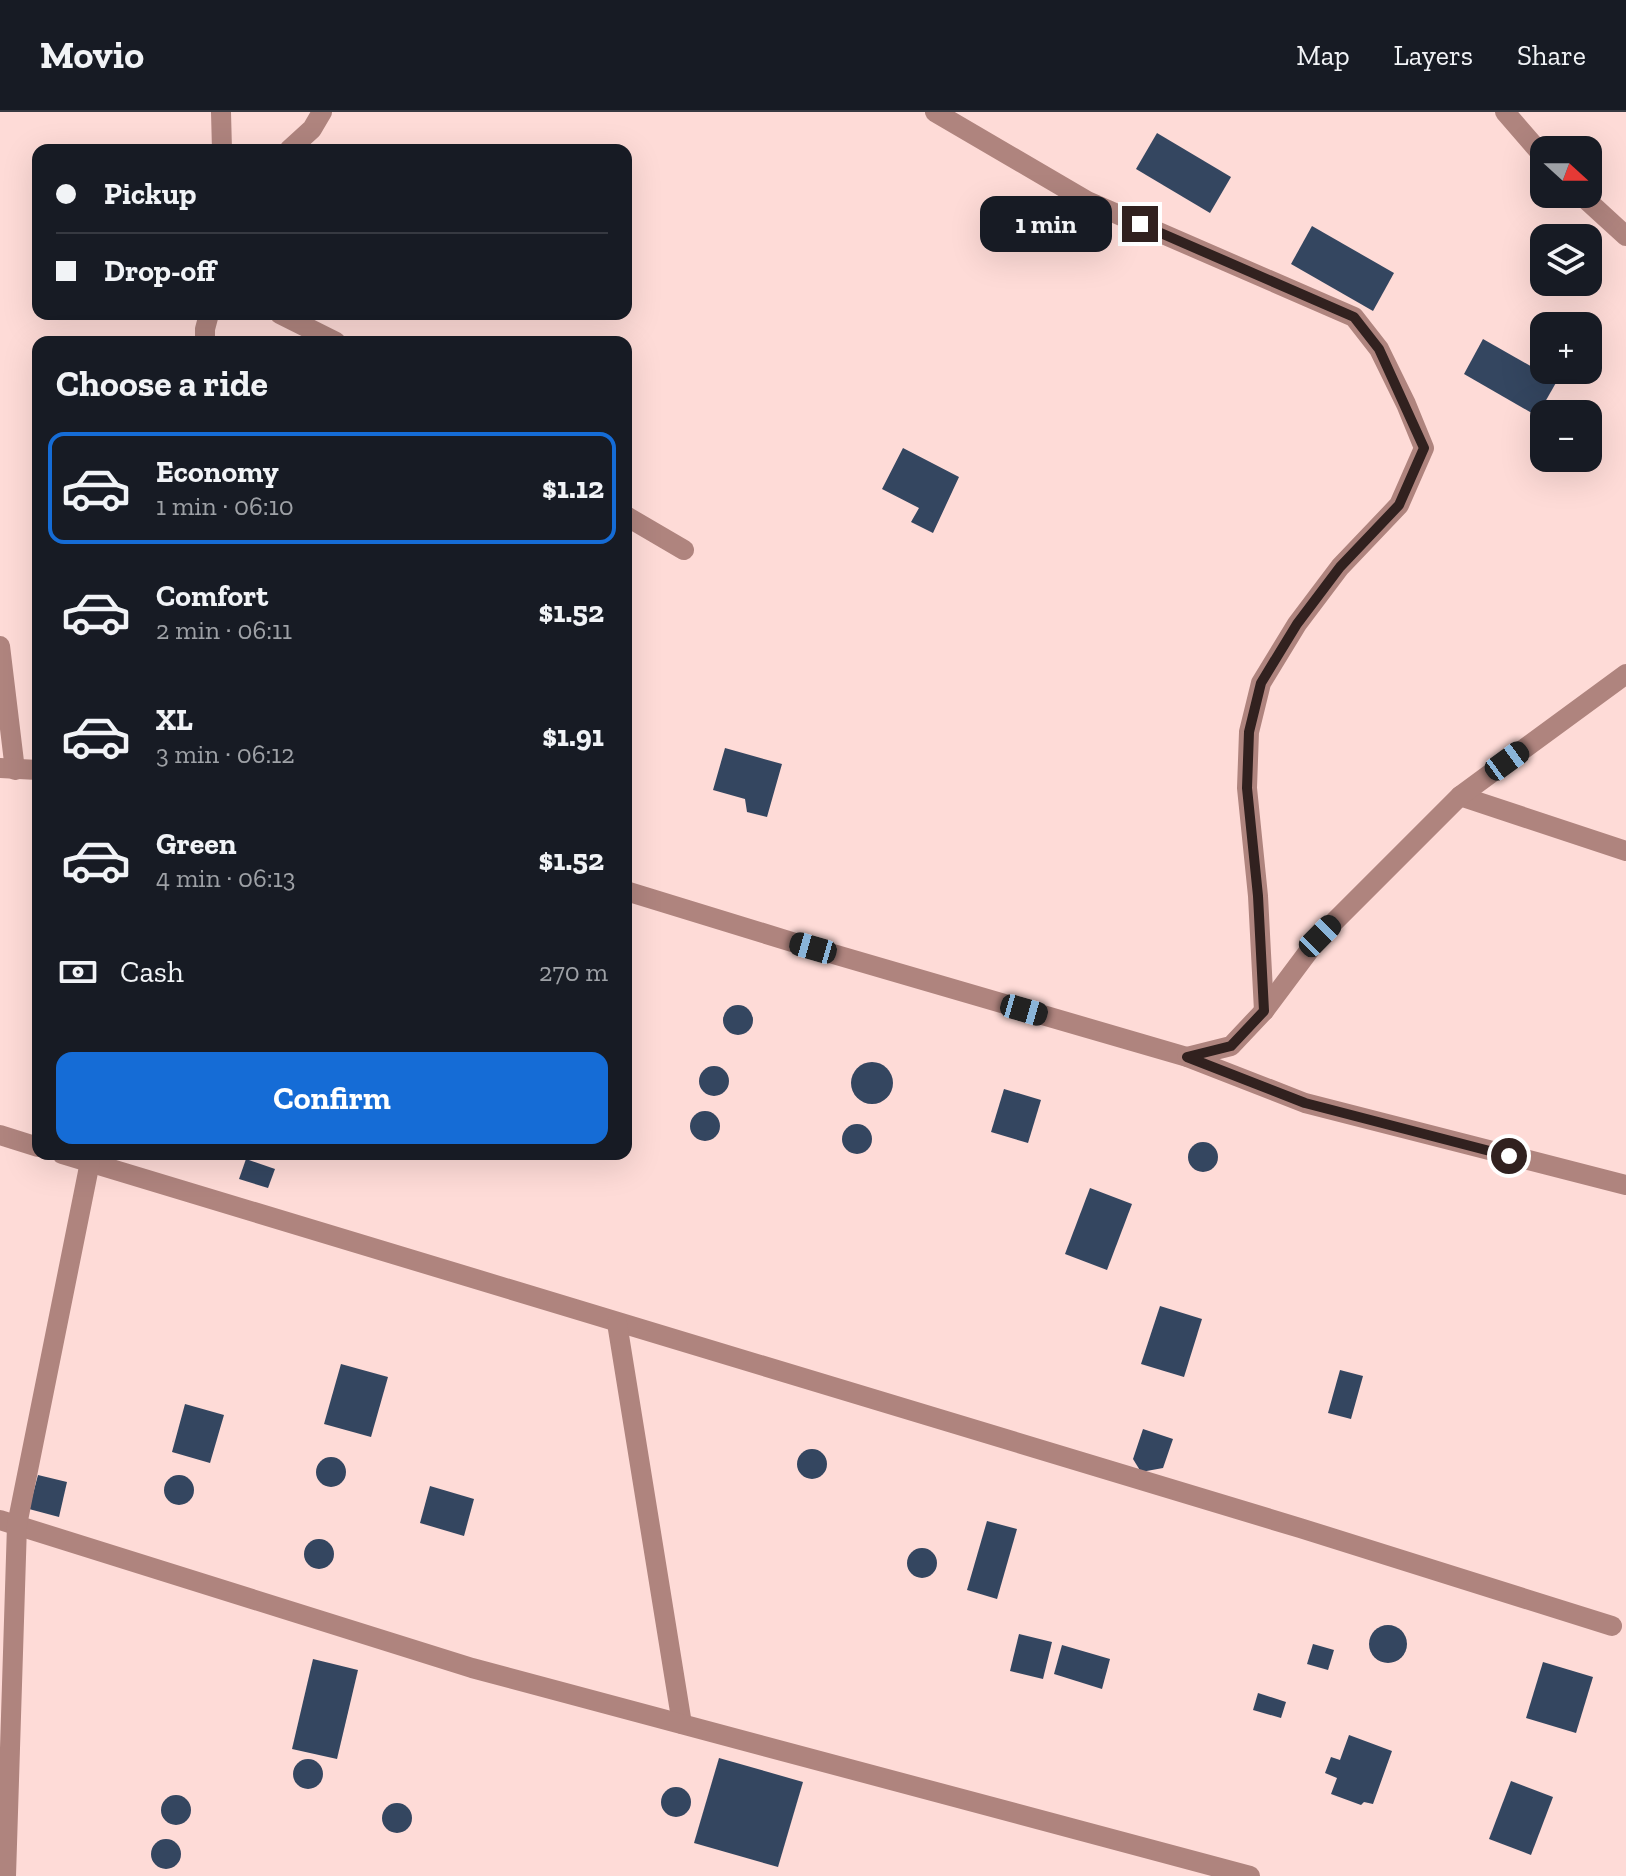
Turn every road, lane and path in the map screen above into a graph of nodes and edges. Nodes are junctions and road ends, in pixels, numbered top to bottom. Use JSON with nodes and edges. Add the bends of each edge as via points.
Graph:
{"nodes":[{"id":1,"x":221,"y":112,"type":"edge"},
{"id":2,"x":322,"y":112,"type":"edge"},
{"id":3,"x":935,"y":112,"type":"edge"},
{"id":4,"x":1505,"y":112,"type":"edge"},
{"id":5,"x":1530,"y":141,"type":"edge"},
{"id":6,"x":222,"y":144,"type":"edge"},
{"id":7,"x":296,"y":144,"type":"edge"},
{"id":8,"x":1595,"y":208,"type":"edge"},
{"id":9,"x":1626,"y":236,"type":"edge"},
{"id":10,"x":292,"y":320,"type":"edge"},
{"id":11,"x":324,"y":336,"type":"edge"},
{"id":12,"x":632,"y":520,"type":"edge"},
{"id":13,"x":684,"y":550,"type":"dead end"},
{"id":14,"x":0,"y":646,"type":"edge"},
{"id":15,"x":1626,"y":674,"type":"edge"},
{"id":16,"x":8,"y":769,"type":"edge"},
{"id":17,"x":32,"y":770,"type":"edge"},
{"id":18,"x":1460,"y":796,"type":"junction"},
{"id":19,"x":1626,"y":851,"type":"edge"},
{"id":20,"x":632,"y":893,"type":"edge"},
{"id":21,"x":1264,"y":1011,"type":"junction"},
{"id":22,"x":1187,"y":1057,"type":"junction"},
{"id":23,"x":0,"y":1135,"type":"edge"},
{"id":24,"x":32,"y":1145,"type":"edge"},
{"id":25,"x":83,"y":1160,"type":"edge"},
{"id":26,"x":90,"y":1162,"type":"junction"},
{"id":27,"x":1626,"y":1185,"type":"edge"},
{"id":28,"x":617,"y":1323,"type":"junction"},
{"id":29,"x":8,"y":1522,"type":"edge"},
{"id":30,"x":1612,"y":1626,"type":"dead end"},
{"id":31,"x":682,"y":1724,"type":"junction"},
{"id":32,"x":6,"y":1876,"type":"edge"},
{"id":33,"x":1250,"y":1876,"type":"edge"}],
"edges":[{"from":1,"to":6,"type":"street"},
{"from":2,"to":7,"type":"street"},
{"from":3,"to":21,"type":"street","via":[[1087,201],[1354,317],[1379,349],[1424,448],[1399,505],[1340,567],[1261,683],[1249,732],[1247,788]]},
{"from":4,"to":5,"type":"street"},
{"from":8,"to":9,"type":"street"},
{"from":10,"to":11,"type":"street"},
{"from":12,"to":13,"type":"street"},
{"from":14,"to":16,"type":"street"},
{"from":15,"to":18,"type":"street"},
{"from":16,"to":17,"type":"street"},
{"from":18,"to":19,"type":"street"},
{"from":18,"to":21,"type":"street","via":[[1320,936]]},
{"from":20,"to":22,"type":"street"},
{"from":21,"to":22,"type":"street","via":[[1231,1046]]},
{"from":22,"to":27,"type":"street","via":[[1305,1103]]},
{"from":23,"to":24,"type":"street"},
{"from":25,"to":26,"type":"street"},
{"from":26,"to":28,"type":"street"},
{"from":26,"to":29,"type":"street"},
{"from":28,"to":30,"type":"street"},
{"from":28,"to":31,"type":"street"},
{"from":29,"to":31,"type":"street","via":[[472,1668]]},
{"from":29,"to":32,"type":"street"},
{"from":31,"to":33,"type":"street"}]}
